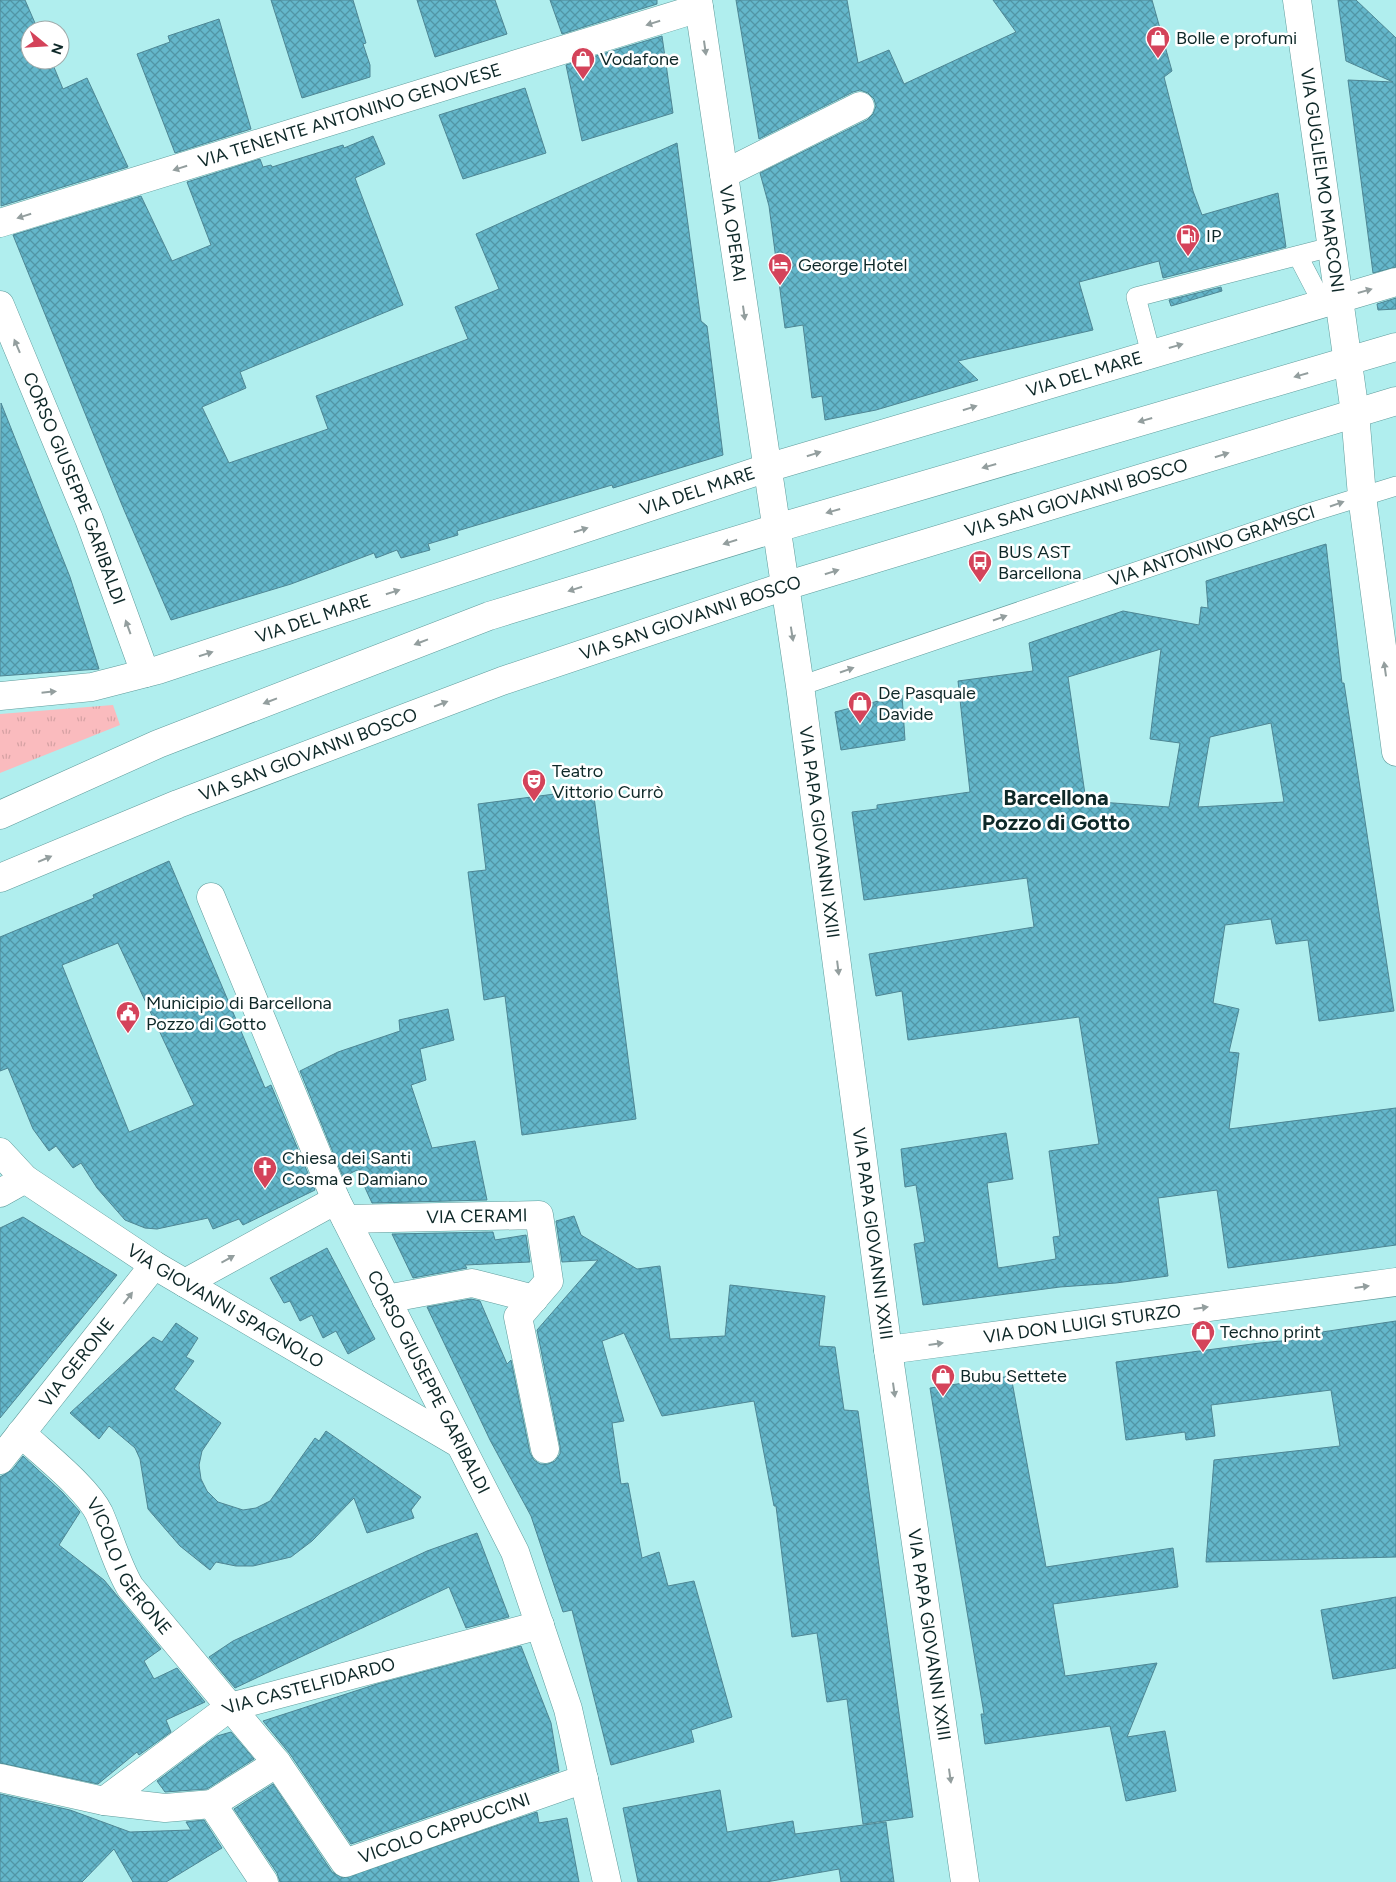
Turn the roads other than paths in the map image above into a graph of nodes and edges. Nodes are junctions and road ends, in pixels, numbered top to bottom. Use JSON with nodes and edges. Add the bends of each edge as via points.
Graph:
{"nodes":[{"id":1,"x":1297,"y":0,"type":"edge"},
{"id":2,"x":699,"y":4,"type":"edge"},
{"id":3,"x":860,"y":106,"type":"dead end"},
{"id":4,"x":724,"y":174,"type":"junction"},
{"id":5,"x":0,"y":223,"type":"edge"},
{"id":6,"x":1331,"y":246,"type":"junction"},
{"id":7,"x":1298,"y":256,"type":"junction"},
{"id":8,"x":1396,"y":282,"type":"edge"},
{"id":9,"x":1331,"y":301,"type":"junction"},
{"id":10,"x":0,"y":305,"type":"edge"},
{"id":11,"x":1396,"y":347,"type":"edge"},
{"id":12,"x":1150,"y":354,"type":"junction"},
{"id":13,"x":1348,"y":360,"type":"junction"},
{"id":14,"x":1396,"y":401,"type":"edge"},
{"id":15,"x":1355,"y":413,"type":"junction"},
{"id":16,"x":768,"y":468,"type":"junction"},
{"id":17,"x":1396,"y":486,"type":"edge"},
{"id":18,"x":1362,"y":496,"type":"junction"},
{"id":19,"x":777,"y":528,"type":"junction"},
{"id":20,"x":785,"y":586,"type":"junction"},
{"id":21,"x":145,"y":673,"type":"junction"},
{"id":22,"x":800,"y":686,"type":"junction"},
{"id":23,"x":0,"y":696,"type":"edge"},
{"id":24,"x":1396,"y":752,"type":"edge"},
{"id":25,"x":0,"y":815,"type":"edge"},
{"id":26,"x":0,"y":878,"type":"edge"},
{"id":27,"x":211,"y":898,"type":"dead end"},
{"id":28,"x":1,"y":1152,"type":"edge"},
{"id":29,"x":25,"y":1179,"type":"junction"},
{"id":30,"x":0,"y":1192,"type":"edge"},
{"id":31,"x":341,"y":1209,"type":"junction"},
{"id":32,"x":154,"y":1266,"type":"junction"},
{"id":33,"x":1396,"y":1282,"type":"edge"},
{"id":34,"x":185,"y":1283,"type":"junction"},
{"id":35,"x":386,"y":1299,"type":"junction"},
{"id":36,"x":534,"y":1299,"type":"junction"},
{"id":37,"x":888,"y":1350,"type":"junction"},
{"id":38,"x":21,"y":1433,"type":"junction"},
{"id":39,"x":458,"y":1443,"type":"junction"},
{"id":40,"x":545,"y":1449,"type":"dead end"},
{"id":41,"x":0,"y":1460,"type":"edge"},
{"id":42,"x":540,"y":1625,"type":"junction"},
{"id":43,"x":230,"y":1707,"type":"junction"},
{"id":44,"x":277,"y":1763,"type":"junction"},
{"id":45,"x":0,"y":1778,"type":"edge"},
{"id":46,"x":584,"y":1779,"type":"junction"},
{"id":47,"x":104,"y":1800,"type":"junction"},
{"id":48,"x":212,"y":1804,"type":"junction"},
{"id":49,"x":264,"y":1882,"type":"edge"},
{"id":50,"x":607,"y":1882,"type":"edge"},
{"id":51,"x":965,"y":1882,"type":"edge"}],
"edges":[{"from":1,"to":6,"type":"street","name":"VIA GUGLIELMO MARCONI"},
{"from":2,"to":4,"type":"street","name":"VIA OPERAI","one_way":true},
{"from":2,"to":5,"type":"street","name":"VIA TENENTE ANTONINO GENOVESE","one_way":true},
{"from":3,"to":4,"type":"street"},
{"from":4,"to":16,"type":"street","name":"VIA OPERAI","one_way":true},
{"from":6,"to":7,"type":"lane"},
{"from":6,"to":9,"type":"street","name":"VIA GUGLIELMO MARCONI"},
{"from":7,"to":9,"type":"lane"},
{"from":7,"to":12,"type":"lane","via":[[1136,297]]},
{"from":9,"to":8,"type":"street","name":"VIA DEL MARE","one_way":true},
{"from":12,"to":9,"type":"street","name":"VIA DEL MARE","one_way":true},
{"from":9,"to":13,"type":"street","name":"VIA GUGLIELMO MARCONI"},
{"from":21,"to":10,"type":"street","name":"CORSO GIUSEPPE GARIBALDI","one_way":true,"via":[[89,519]]},
{"from":11,"to":13,"type":"street"},
{"from":16,"to":12,"type":"street","name":"VIA DEL MARE","one_way":true},
{"from":13,"to":15,"type":"street","name":"VIA GUGLIELMO MARCONI"},
{"from":13,"to":19,"type":"street","one_way":true},
{"from":14,"to":15,"type":"street","name":"VIA SAN GIOVANNI BOSCO"},
{"from":15,"to":18,"type":"street","name":"VIA GUGLIELMO MARCONI"},
{"from":20,"to":15,"type":"street","name":"VIA SAN GIOVANNI BOSCO","one_way":true},
{"from":16,"to":19,"type":"street","name":"VIA OPERAI"},
{"from":21,"to":16,"type":"street","name":"VIA DEL MARE","one_way":true},
{"from":17,"to":18,"type":"lane","name":"VIA ANTONINO GRAMSCI"},
{"from":22,"to":18,"type":"lane","name":"VIA ANTONINO GRAMSCI","one_way":true},
{"from":24,"to":18,"type":"street","name":"VIA GUGLIELMO MARCONI","one_way":true},
{"from":19,"to":20,"type":"street","name":"VIA PAPA GIOVANNI XXIII"},
{"from":19,"to":25,"type":"street","one_way":true,"via":[[489,616],[158,744]]},
{"from":20,"to":22,"type":"street","name":"VIA PAPA GIOVANNI XXIII","one_way":true},
{"from":26,"to":20,"type":"street","name":"VIA SAN GIOVANNI BOSCO","one_way":true,"via":[[178,804],[502,680]]},
{"from":23,"to":21,"type":"street","name":"VIA DEL MARE","one_way":true,"via":[[92,687]]},
{"from":22,"to":37,"type":"street","name":"VIA PAPA GIOVANNI XXIII","one_way":true},
{"from":27,"to":31,"type":"street","name":"CORSO GIUSEPPE GARIBALDI"},
{"from":28,"to":29,"type":"street","name":"VIA GIOVANNI SPAGNOLO"},
{"from":29,"to":30,"type":"street"},
{"from":29,"to":32,"type":"street","name":"VIA GIOVANNI SPAGNOLO"},
{"from":34,"to":31,"type":"street","one_way":true},
{"from":31,"to":35,"type":"street","name":"CORSO GIUSEPPE GARIBALDI"},
{"from":31,"to":36,"type":"street","name":"VIA CERAMI","via":[[539,1215],[550,1281]]},
{"from":32,"to":34,"type":"street","name":"VIA GIOVANNI SPAGNOLO"},
{"from":38,"to":32,"type":"street","name":"VIA GERONE","one_way":true},
{"from":37,"to":33,"type":"street","name":"VIA DON LUIGI STURZO","one_way":true},
{"from":34,"to":39,"type":"street","name":"VIA GIOVANNI SPAGNOLO"},
{"from":35,"to":36,"type":"street","via":[[472,1283]]},
{"from":35,"to":39,"type":"street","name":"CORSO GIUSEPPE GARIBALDI"},
{"from":36,"to":40,"type":"street","name":"VIA CERAMI","via":[[518,1317]]},
{"from":37,"to":51,"type":"street","name":"VIA PAPA GIOVANNI XXIII","one_way":true},
{"from":38,"to":41,"type":"street","name":"VIA GERONE"},
{"from":38,"to":43,"type":"street","name":"VICOLO I GERONE","via":[[89,1498],[98,1513],[118,1568],[130,1587]]},
{"from":39,"to":42,"type":"street","name":"CORSO GIUSEPPE GARIBALDI","via":[[515,1552]]},
{"from":42,"to":43,"type":"street","name":"VIA CASTELFIDARDO"},
{"from":42,"to":46,"type":"street","name":"CORSO GIUSEPPE GARIBALDI","via":[[568,1709]]},
{"from":43,"to":44,"type":"street","name":"VICOLO CAPPUCCINI"},
{"from":43,"to":47,"type":"street","name":"VIA CASTELFIDARDO"},
{"from":44,"to":46,"type":"street","name":"VICOLO CAPPUCCINI","via":[[345,1862]]},
{"from":44,"to":48,"type":"street"},
{"from":45,"to":47,"type":"street"},
{"from":46,"to":50,"type":"street","name":"CORSO GIUSEPPE GARIBALDI"},
{"from":47,"to":48,"type":"street","via":[[165,1808]]},
{"from":48,"to":49,"type":"street"}]}
